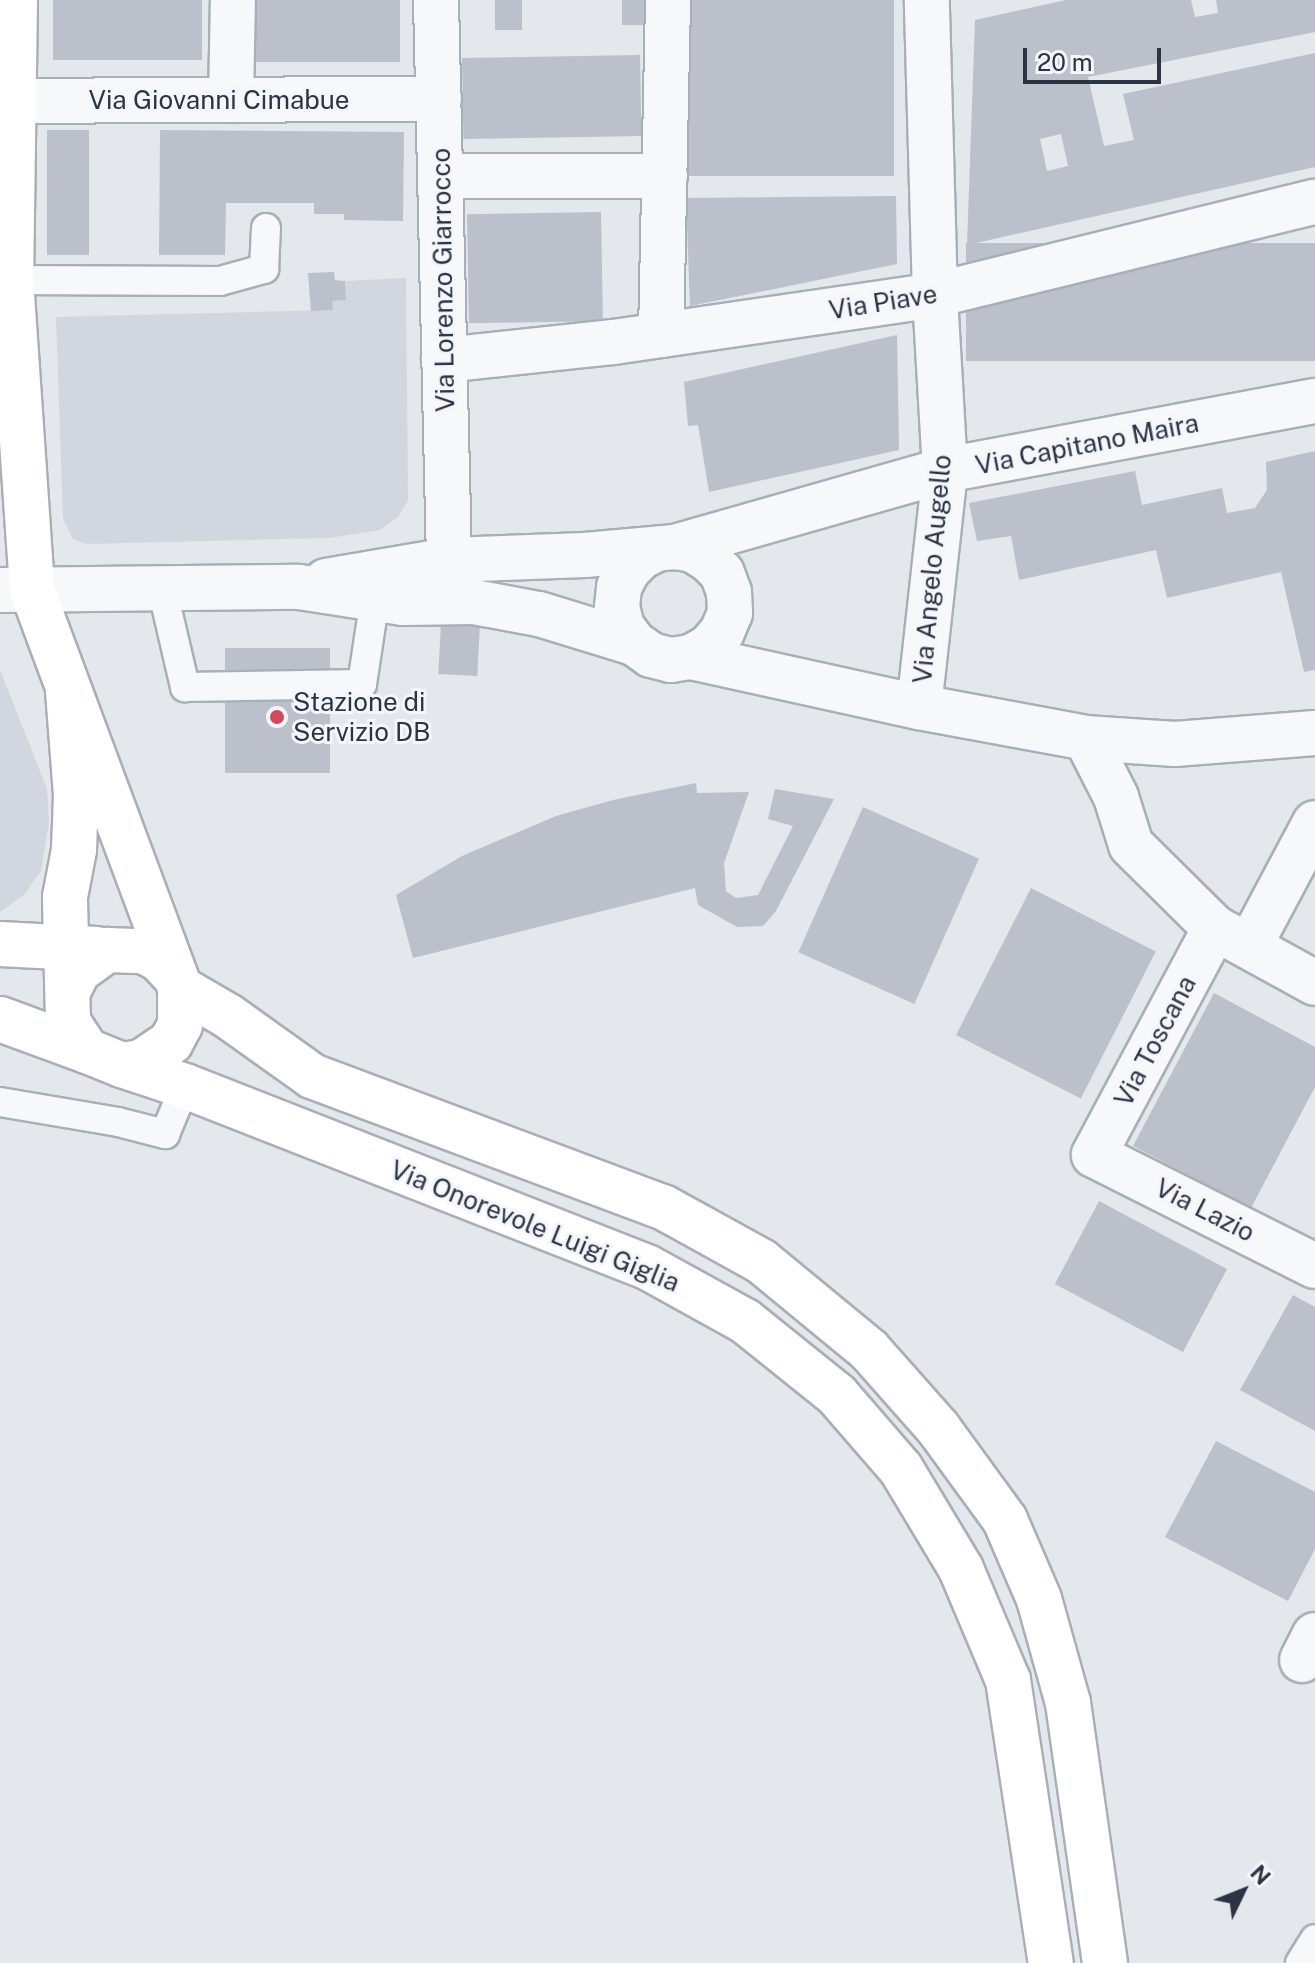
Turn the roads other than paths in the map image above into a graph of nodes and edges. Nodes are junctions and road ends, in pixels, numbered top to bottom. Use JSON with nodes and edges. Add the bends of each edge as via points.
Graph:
{"nodes":[{"id":1,"x":15,"y":0,"type":"edge"},
{"id":2,"x":233,"y":0,"type":"edge"},
{"id":3,"x":436,"y":0,"type":"edge"},
{"id":4,"x":668,"y":0,"type":"edge"},
{"id":5,"x":927,"y":0,"type":"edge"},
{"id":6,"x":439,"y":99,"type":"junction"},
{"id":7,"x":231,"y":100,"type":"junction"},
{"id":8,"x":6,"y":102,"type":"edge"},
{"id":9,"x":441,"y":176,"type":"junction"},
{"id":10,"x":665,"y":176,"type":"junction"},
{"id":11,"x":1315,"y":202,"type":"edge"},
{"id":12,"x":266,"y":228,"type":"dead end"},
{"id":13,"x":11,"y":280,"type":"junction"},
{"id":14,"x":935,"y":295,"type":"junction"},
{"id":15,"x":661,"y":335,"type":"junction"},
{"id":16,"x":444,"y":360,"type":"junction"},
{"id":17,"x":1315,"y":401,"type":"edge"},
{"id":18,"x":945,"y":470,"type":"junction"},
{"id":19,"x":666,"y":548,"type":"junction"},
{"id":20,"x":449,"y":560,"type":"junction"},
{"id":21,"x":299,"y":587,"type":"junction"},
{"id":22,"x":162,"y":588,"type":"junction"},
{"id":23,"x":16,"y":590,"type":"edge"},
{"id":24,"x":375,"y":598,"type":"junction"},
{"id":25,"x":730,"y":613,"type":"junction"},
{"id":26,"x":634,"y":643,"type":"junction"},
{"id":27,"x":691,"y":657,"type":"junction"},
{"id":28,"x":827,"y":685,"type":"junction"},
{"id":29,"x":68,"y":691,"type":"junction"},
{"id":30,"x":919,"y":707,"type":"junction"},
{"id":31,"x":1315,"y":733,"type":"edge"},
{"id":32,"x":1086,"y":738,"type":"junction"},
{"id":33,"x":1315,"y":823,"type":"edge"},
{"id":34,"x":124,"y":832,"type":"junction"},
{"id":35,"x":65,"y":897,"type":"junction"},
{"id":36,"x":1232,"y":936,"type":"junction"},
{"id":37,"x":5,"y":944,"type":"edge"},
{"id":38,"x":81,"y":961,"type":"junction"},
{"id":39,"x":176,"y":980,"type":"junction"},
{"id":40,"x":1315,"y":983,"type":"edge"},
{"id":41,"x":228,"y":1016,"type":"junction"},
{"id":42,"x":0,"y":1019,"type":"edge"},
{"id":43,"x":105,"y":1058,"type":"junction"},
{"id":44,"x":185,"y":1086,"type":"junction"},
{"id":45,"x":0,"y":1102,"type":"edge"},
{"id":46,"x":1094,"y":1155,"type":"joint"},
{"id":47,"x":1315,"y":1266,"type":"edge"},
{"id":48,"x":1315,"y":1939,"type":"edge"},
{"id":49,"x":1051,"y":1963,"type":"edge"},
{"id":50,"x":1105,"y":1963,"type":"edge"},
{"id":51,"x":1300,"y":1963,"type":"edge"}],
"edges":[{"from":1,"to":8,"type":"main road"},
{"from":2,"to":7,"type":"street"},
{"from":3,"to":6,"type":"street","name":"Via Lorenzo Giarrocco"},
{"from":4,"to":10,"type":"street"},
{"from":5,"to":14,"type":"street","name":"Via Angelo Augello"},
{"from":6,"to":7,"type":"street","name":"Via Giovanni Cimabue"},
{"from":6,"to":9,"type":"street","name":"Via Lorenzo Giarrocco"},
{"from":7,"to":8,"type":"street","name":"Via Giovanni Cimabue"},
{"from":8,"to":13,"type":"main road"},
{"from":9,"to":10,"type":"street"},
{"from":9,"to":16,"type":"street","name":"Via Lorenzo Giarrocco"},
{"from":10,"to":15,"type":"street"},
{"from":11,"to":14,"type":"street","name":"Via Piave"},
{"from":12,"to":13,"type":"lane","via":[[264,269],[220,281]]},
{"from":13,"to":23,"type":"main road"},
{"from":14,"to":15,"type":"street","name":"Via Piave"},
{"from":14,"to":18,"type":"street","name":"Via Angelo Augello"},
{"from":15,"to":16,"type":"street","name":"Via Piave"},
{"from":16,"to":20,"type":"street","name":"Via Lorenzo Giarrocco"},
{"from":17,"to":18,"type":"street","name":"Via Capitano Maira"},
{"from":18,"to":19,"type":"street","name":"Via Capitano Maira"},
{"from":18,"to":30,"type":"street","name":"Via Angelo Augello"},
{"from":19,"to":20,"type":"street"},
{"from":19,"to":25,"type":"street","via":[[693,550],[722,573]]},
{"from":19,"to":26,"type":"street","via":[[634,563],[619,587],[622,627]]},
{"from":20,"to":21,"type":"street"},
{"from":21,"to":22,"type":"street"},
{"from":21,"to":24,"type":"street"},
{"from":22,"to":23,"type":"street"},
{"from":22,"to":24,"type":"lane","via":[[185,687],[362,684]]},
{"from":23,"to":29,"type":"main road"},
{"from":24,"to":26,"type":"street","via":[[474,602],[539,614]]},
{"from":25,"to":27,"type":"street","via":[[709,647]]},
{"from":25,"to":28,"type":"street","via":[[765,644]]},
{"from":26,"to":27,"type":"street","via":[[671,660]]},
{"from":27,"to":28,"type":"street"},
{"from":28,"to":30,"type":"street"},
{"from":29,"to":34,"type":"main road"},
{"from":29,"to":35,"type":"main road","via":[[76,795]]},
{"from":30,"to":32,"type":"street"},
{"from":31,"to":32,"type":"street","via":[[1175,744]]},
{"from":32,"to":36,"type":"street","via":[[1116,797],[1131,845]]},
{"from":33,"to":36,"type":"street","name":"Via Toscana"},
{"from":34,"to":39,"type":"main road"},
{"from":34,"to":41,"type":"main road","via":[[191,959]]},
{"from":35,"to":37,"type":"main road","via":[[39,927]]},
{"from":35,"to":38,"type":"main road"},
{"from":36,"to":40,"type":"street"},
{"from":36,"to":46,"type":"street","name":"Via Toscana"},
{"from":37,"to":38,"type":"main road"},
{"from":38,"to":39,"type":"main road","via":[[143,951],[159,959]]},
{"from":38,"to":43,"type":"main road","via":[[68,1022]]},
{"from":39,"to":41,"type":"main road"},
{"from":39,"to":43,"type":"main road","via":[[180,1025],[171,1042],[141,1062]]},
{"from":41,"to":50,"type":"main road","via":[[312,1076],[663,1207],[761,1261],[869,1350],[938,1428],[1005,1520],[1039,1599],[1068,1703]]},
{"from":42,"to":43,"type":"main road","name":"Via Onorevole Luigi Giglia"},
{"from":43,"to":44,"type":"main road","name":"Via Onorevole Luigi Giglia"},
{"from":44,"to":45,"type":"lane","via":[[165,1134]]},
{"from":44,"to":49,"type":"main road","name":"Via Onorevole Luigi Giglia","via":[[647,1267],[745,1321],[837,1395],[909,1481],[961,1569],[1008,1680]]},
{"from":46,"to":47,"type":"street","name":"Via Lazio"},
{"from":48,"to":51,"type":"lane"}]}
